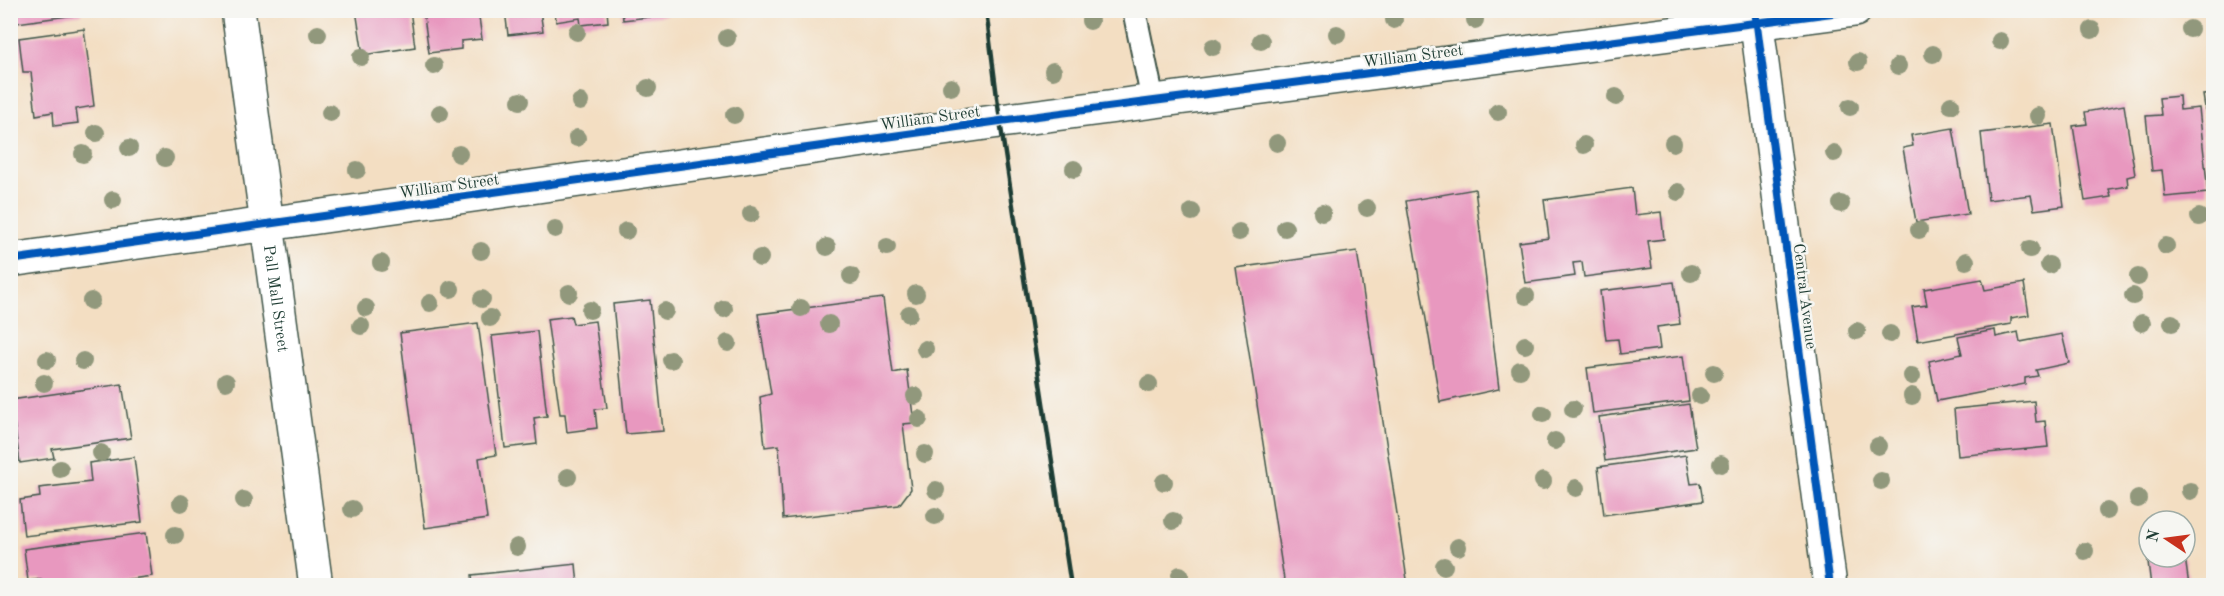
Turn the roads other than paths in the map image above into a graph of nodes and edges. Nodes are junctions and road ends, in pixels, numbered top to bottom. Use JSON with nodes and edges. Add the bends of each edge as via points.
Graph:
{"nodes":[{"id":1,"x":238,"y":10,"type":"edge"},
{"id":2,"x":1134,"y":10,"type":"edge"},
{"id":3,"x":1855,"y":10,"type":"edge"},
{"id":4,"x":1756,"y":18,"type":"edge"},
{"id":5,"x":1153,"y":101,"type":"junction"},
{"id":6,"x":267,"y":225,"type":"junction"},
{"id":7,"x":10,"y":260,"type":"edge"},
{"id":8,"x":316,"y":585,"type":"edge"},
{"id":9,"x":1830,"y":585,"type":"edge"}],
"edges":[{"from":1,"to":6,"type":"street","name":"Pall Mall Street"},
{"from":2,"to":5,"type":"lane"},
{"from":3,"to":4,"type":"street","name":"William Street"},
{"from":4,"to":5,"type":"street","name":"William Street"},
{"from":4,"to":9,"type":"street","name":"Central Avenue"},
{"from":5,"to":6,"type":"street","name":"William Street"},
{"from":6,"to":7,"type":"street","name":"William Street"},
{"from":6,"to":8,"type":"street","name":"Pall Mall Street"}]}
